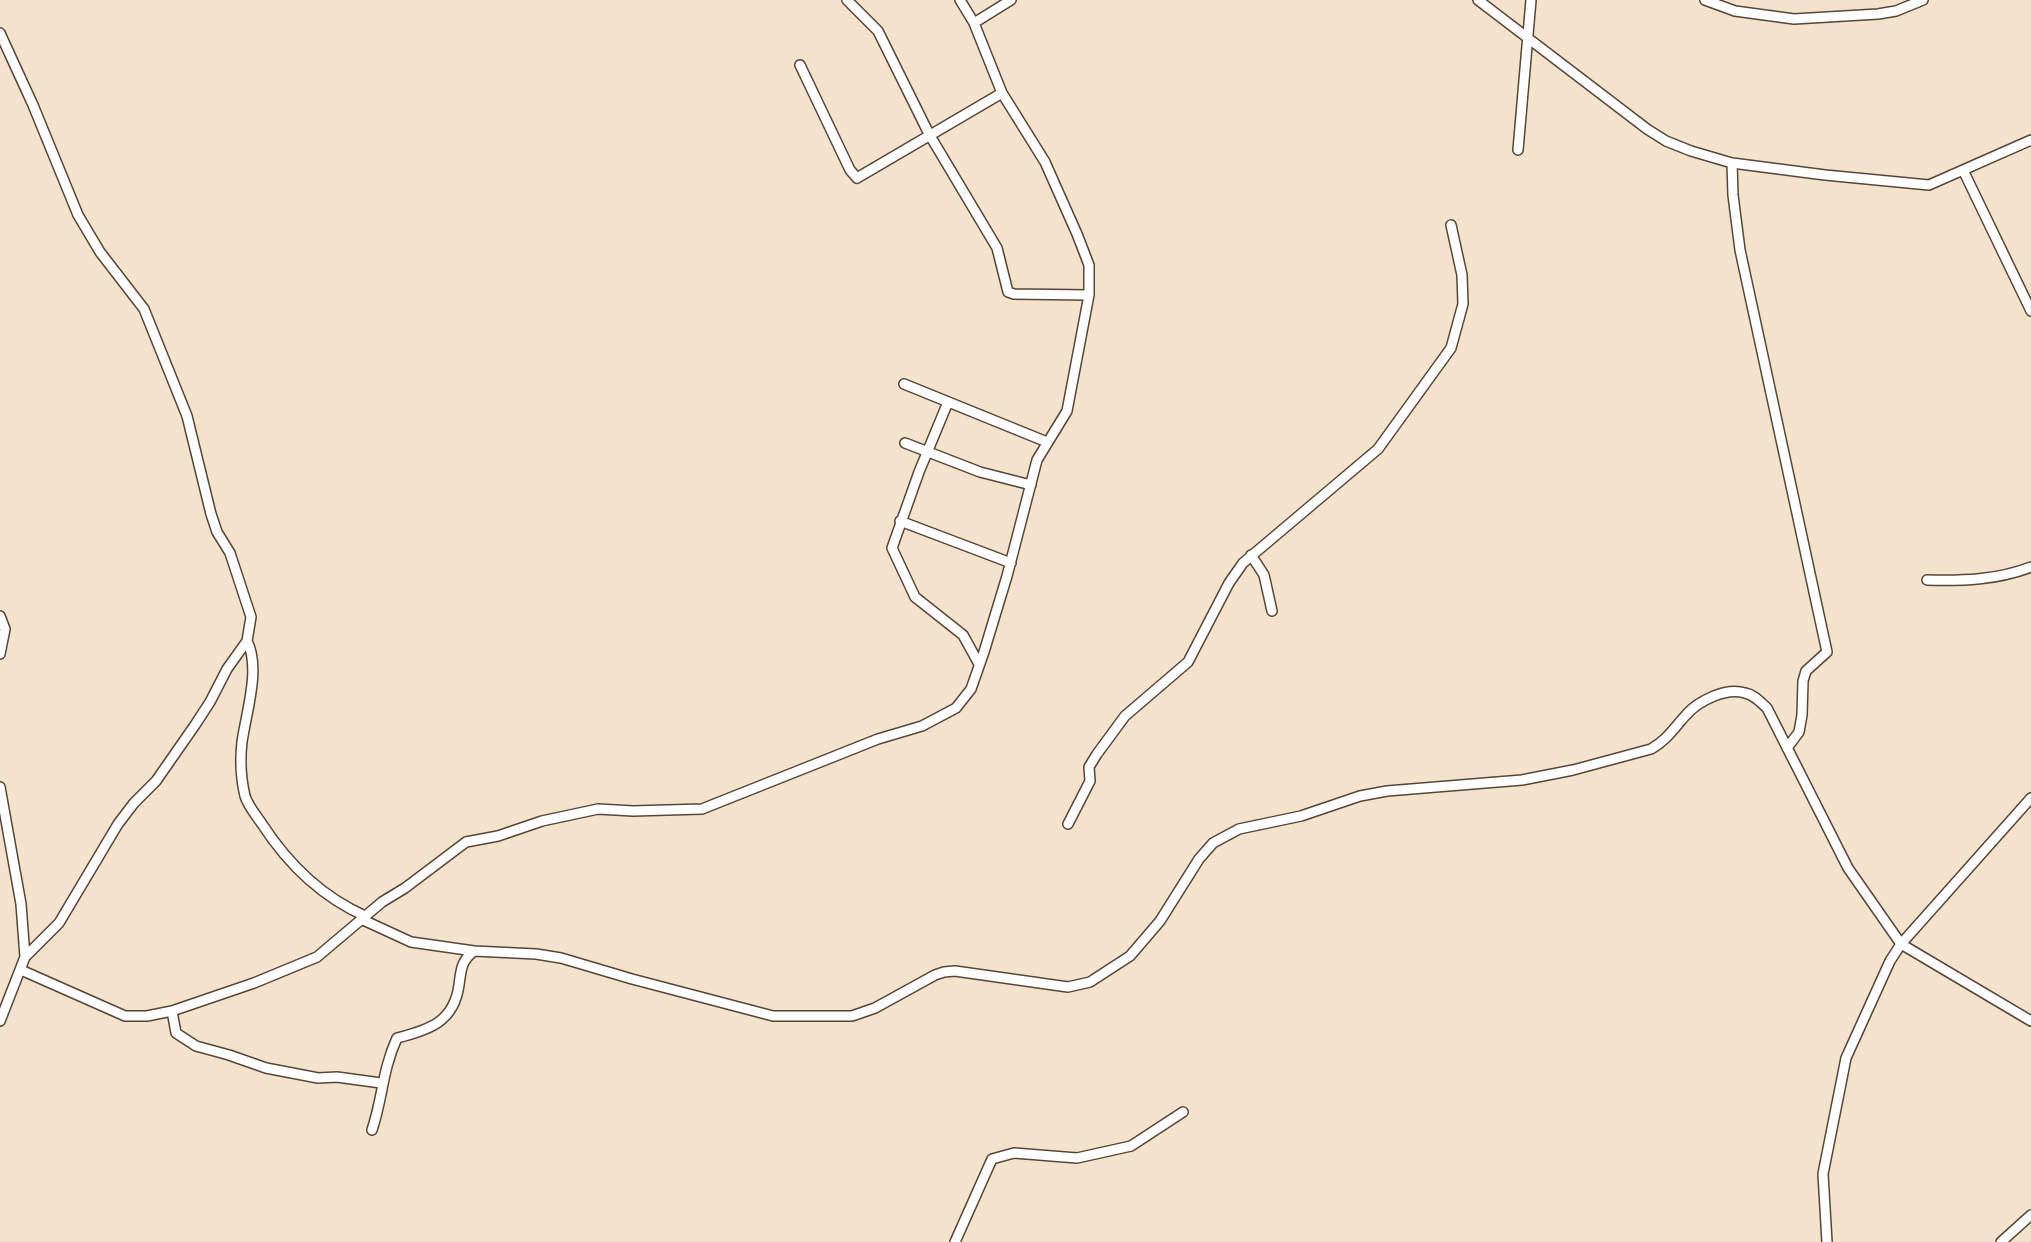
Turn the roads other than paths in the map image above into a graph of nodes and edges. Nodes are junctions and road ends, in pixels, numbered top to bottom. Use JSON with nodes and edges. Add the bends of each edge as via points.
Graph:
{"nodes":[{"id":1,"x":847,"y":0,"type":"edge"},
{"id":2,"x":960,"y":0,"type":"edge"},
{"id":3,"x":1011,"y":0,"type":"edge"},
{"id":4,"x":1478,"y":0,"type":"edge"},
{"id":5,"x":1531,"y":0,"type":"edge"},
{"id":6,"x":1705,"y":0,"type":"edge"},
{"id":7,"x":1923,"y":0,"type":"edge"},
{"id":8,"x":974,"y":23,"type":"junction"},
{"id":9,"x":0,"y":33,"type":"edge"},
{"id":10,"x":1527,"y":36,"type":"junction"},
{"id":11,"x":800,"y":65,"type":"dead end"},
{"id":12,"x":1002,"y":93,"type":"junction"},
{"id":13,"x":929,"y":134,"type":"junction"},
{"id":14,"x":2031,"y":140,"type":"edge"},
{"id":15,"x":1518,"y":150,"type":"dead end"},
{"id":16,"x":1732,"y":163,"type":"junction"},
{"id":17,"x":1963,"y":170,"type":"junction"},
{"id":18,"x":1451,"y":225,"type":"dead end"},
{"id":19,"x":1089,"y":295,"type":"junction"},
{"id":20,"x":2031,"y":311,"type":"edge"},
{"id":21,"x":904,"y":384,"type":"dead end"},
{"id":22,"x":948,"y":402,"type":"junction"},
{"id":23,"x":1047,"y":442,"type":"junction"},
{"id":24,"x":905,"y":443,"type":"dead end"},
{"id":25,"x":927,"y":453,"type":"junction"},
{"id":26,"x":1031,"y":485,"type":"junction"},
{"id":27,"x":900,"y":521,"type":"junction"},
{"id":28,"x":1251,"y":555,"type":"junction"},
{"id":29,"x":1011,"y":563,"type":"junction"},
{"id":30,"x":2031,"y":567,"type":"edge"},
{"id":31,"x":1927,"y":580,"type":"dead end"},
{"id":32,"x":1272,"y":611,"type":"dead end"},
{"id":33,"x":0,"y":616,"type":"edge"},
{"id":34,"x":247,"y":641,"type":"junction"},
{"id":35,"x":0,"y":654,"type":"edge"},
{"id":36,"x":979,"y":664,"type":"junction"},
{"id":37,"x":1787,"y":748,"type":"junction"},
{"id":38,"x":0,"y":787,"type":"edge"},
{"id":39,"x":2031,"y":798,"type":"edge"},
{"id":40,"x":1068,"y":824,"type":"dead end"},
{"id":41,"x":363,"y":917,"type":"junction"},
{"id":42,"x":1901,"y":944,"type":"junction"},
{"id":43,"x":474,"y":951,"type":"junction"},
{"id":44,"x":25,"y":957,"type":"junction"},
{"id":45,"x":22,"y":970,"type":"junction"},
{"id":46,"x":172,"y":1012,"type":"junction"},
{"id":47,"x":0,"y":1021,"type":"edge"},
{"id":48,"x":2031,"y":1021,"type":"edge"},
{"id":49,"x":381,"y":1083,"type":"junction"},
{"id":50,"x":1183,"y":1112,"type":"dead end"},
{"id":51,"x":372,"y":1130,"type":"dead end"},
{"id":52,"x":2031,"y":1215,"type":"edge"},
{"id":53,"x":955,"y":1242,"type":"edge"},
{"id":54,"x":1827,"y":1242,"type":"edge"},
{"id":55,"x":2001,"y":1242,"type":"edge"}],
"edges":[{"from":1,"to":13,"type":"street","via":[[877,31]]},
{"from":2,"to":8,"type":"street"},
{"from":3,"to":8,"type":"street"},
{"from":4,"to":10,"type":"street"},
{"from":5,"to":10,"type":"street"},
{"from":6,"to":7,"type":"street","via":[[1735,11],[1794,19],[1878,14]]},
{"from":8,"to":12,"type":"street"},
{"from":9,"to":34,"type":"street","via":[[78,215],[144,309],[163,355],[187,416],[217,532],[230,553],[248,603]]},
{"from":10,"to":15,"type":"street"},
{"from":10,"to":16,"type":"street","via":[[1666,141]]},
{"from":11,"to":13,"type":"street","via":[[857,178]]},
{"from":12,"to":13,"type":"street"},
{"from":12,"to":19,"type":"street","via":[[1045,162],[1077,234],[1088,265]]},
{"from":13,"to":19,"type":"street","via":[[997,248],[1008,292]]},
{"from":14,"to":17,"type":"street"},
{"from":16,"to":17,"type":"street","via":[[1929,185]]},
{"from":16,"to":37,"type":"street","via":[[1743,263],[1827,652],[1806,671],[1799,732]]},
{"from":17,"to":20,"type":"street"},
{"from":18,"to":28,"type":"street","via":[[1463,304],[1451,348],[1378,449]]},
{"from":19,"to":23,"type":"street","via":[[1067,411]]},
{"from":21,"to":22,"type":"street"},
{"from":22,"to":23,"type":"street"},
{"from":22,"to":25,"type":"street"},
{"from":23,"to":26,"type":"street"},
{"from":24,"to":25,"type":"street"},
{"from":25,"to":26,"type":"street"},
{"from":25,"to":27,"type":"street"},
{"from":26,"to":29,"type":"street"},
{"from":27,"to":29,"type":"street"},
{"from":27,"to":36,"type":"street","via":[[892,548],[915,597],[963,635]]},
{"from":28,"to":32,"type":"street","via":[[1264,575]]},
{"from":28,"to":40,"type":"street","via":[[1229,583],[1188,662],[1125,716],[1107,738],[1088,767],[1090,781]]},
{"from":29,"to":36,"type":"street"},
{"from":30,"to":31,"type":"street","via":[[1995,578]]},
{"from":33,"to":35,"type":"street","via":[[5,629]]},
{"from":34,"to":41,"type":"street","via":[[252,650],[252,689],[241,761],[245,797],[274,845],[297,870]]},
{"from":34,"to":44,"type":"street","via":[[156,781],[118,824],[59,923]]},
{"from":36,"to":41,"type":"street","via":[[971,689],[956,708],[922,726],[702,809],[598,809],[466,842]]},
{"from":37,"to":42,"type":"street","via":[[1848,868]]},
{"from":37,"to":43,"type":"street","via":[[1767,708],[1756,697],[1742,691],[1727,693],[1697,705],[1651,749],[1522,780],[1360,796],[1301,816],[1239,829],[1213,843],[1199,859],[1160,921],[1130,956],[1090,982],[1068,987],[955,971],[935,975],[852,1016],[773,1016],[561,958]]},
{"from":38,"to":44,"type":"street"},
{"from":39,"to":42,"type":"street"},
{"from":41,"to":43,"type":"street","via":[[411,942]]},
{"from":41,"to":46,"type":"street","via":[[317,957]]},
{"from":42,"to":48,"type":"street"},
{"from":42,"to":54,"type":"street","via":[[1846,1058],[1823,1174]]},
{"from":43,"to":49,"type":"street","via":[[461,965],[450,1010],[429,1029],[397,1038]]},
{"from":44,"to":45,"type":"street"},
{"from":45,"to":46,"type":"street","via":[[125,1016]]},
{"from":45,"to":47,"type":"street"},
{"from":46,"to":49,"type":"street","via":[[176,1032],[196,1046],[290,1074]]},
{"from":49,"to":51,"type":"street"},
{"from":50,"to":53,"type":"street","via":[[1131,1146],[1077,1158],[1014,1153],[992,1159]]},
{"from":52,"to":55,"type":"street"}]}
